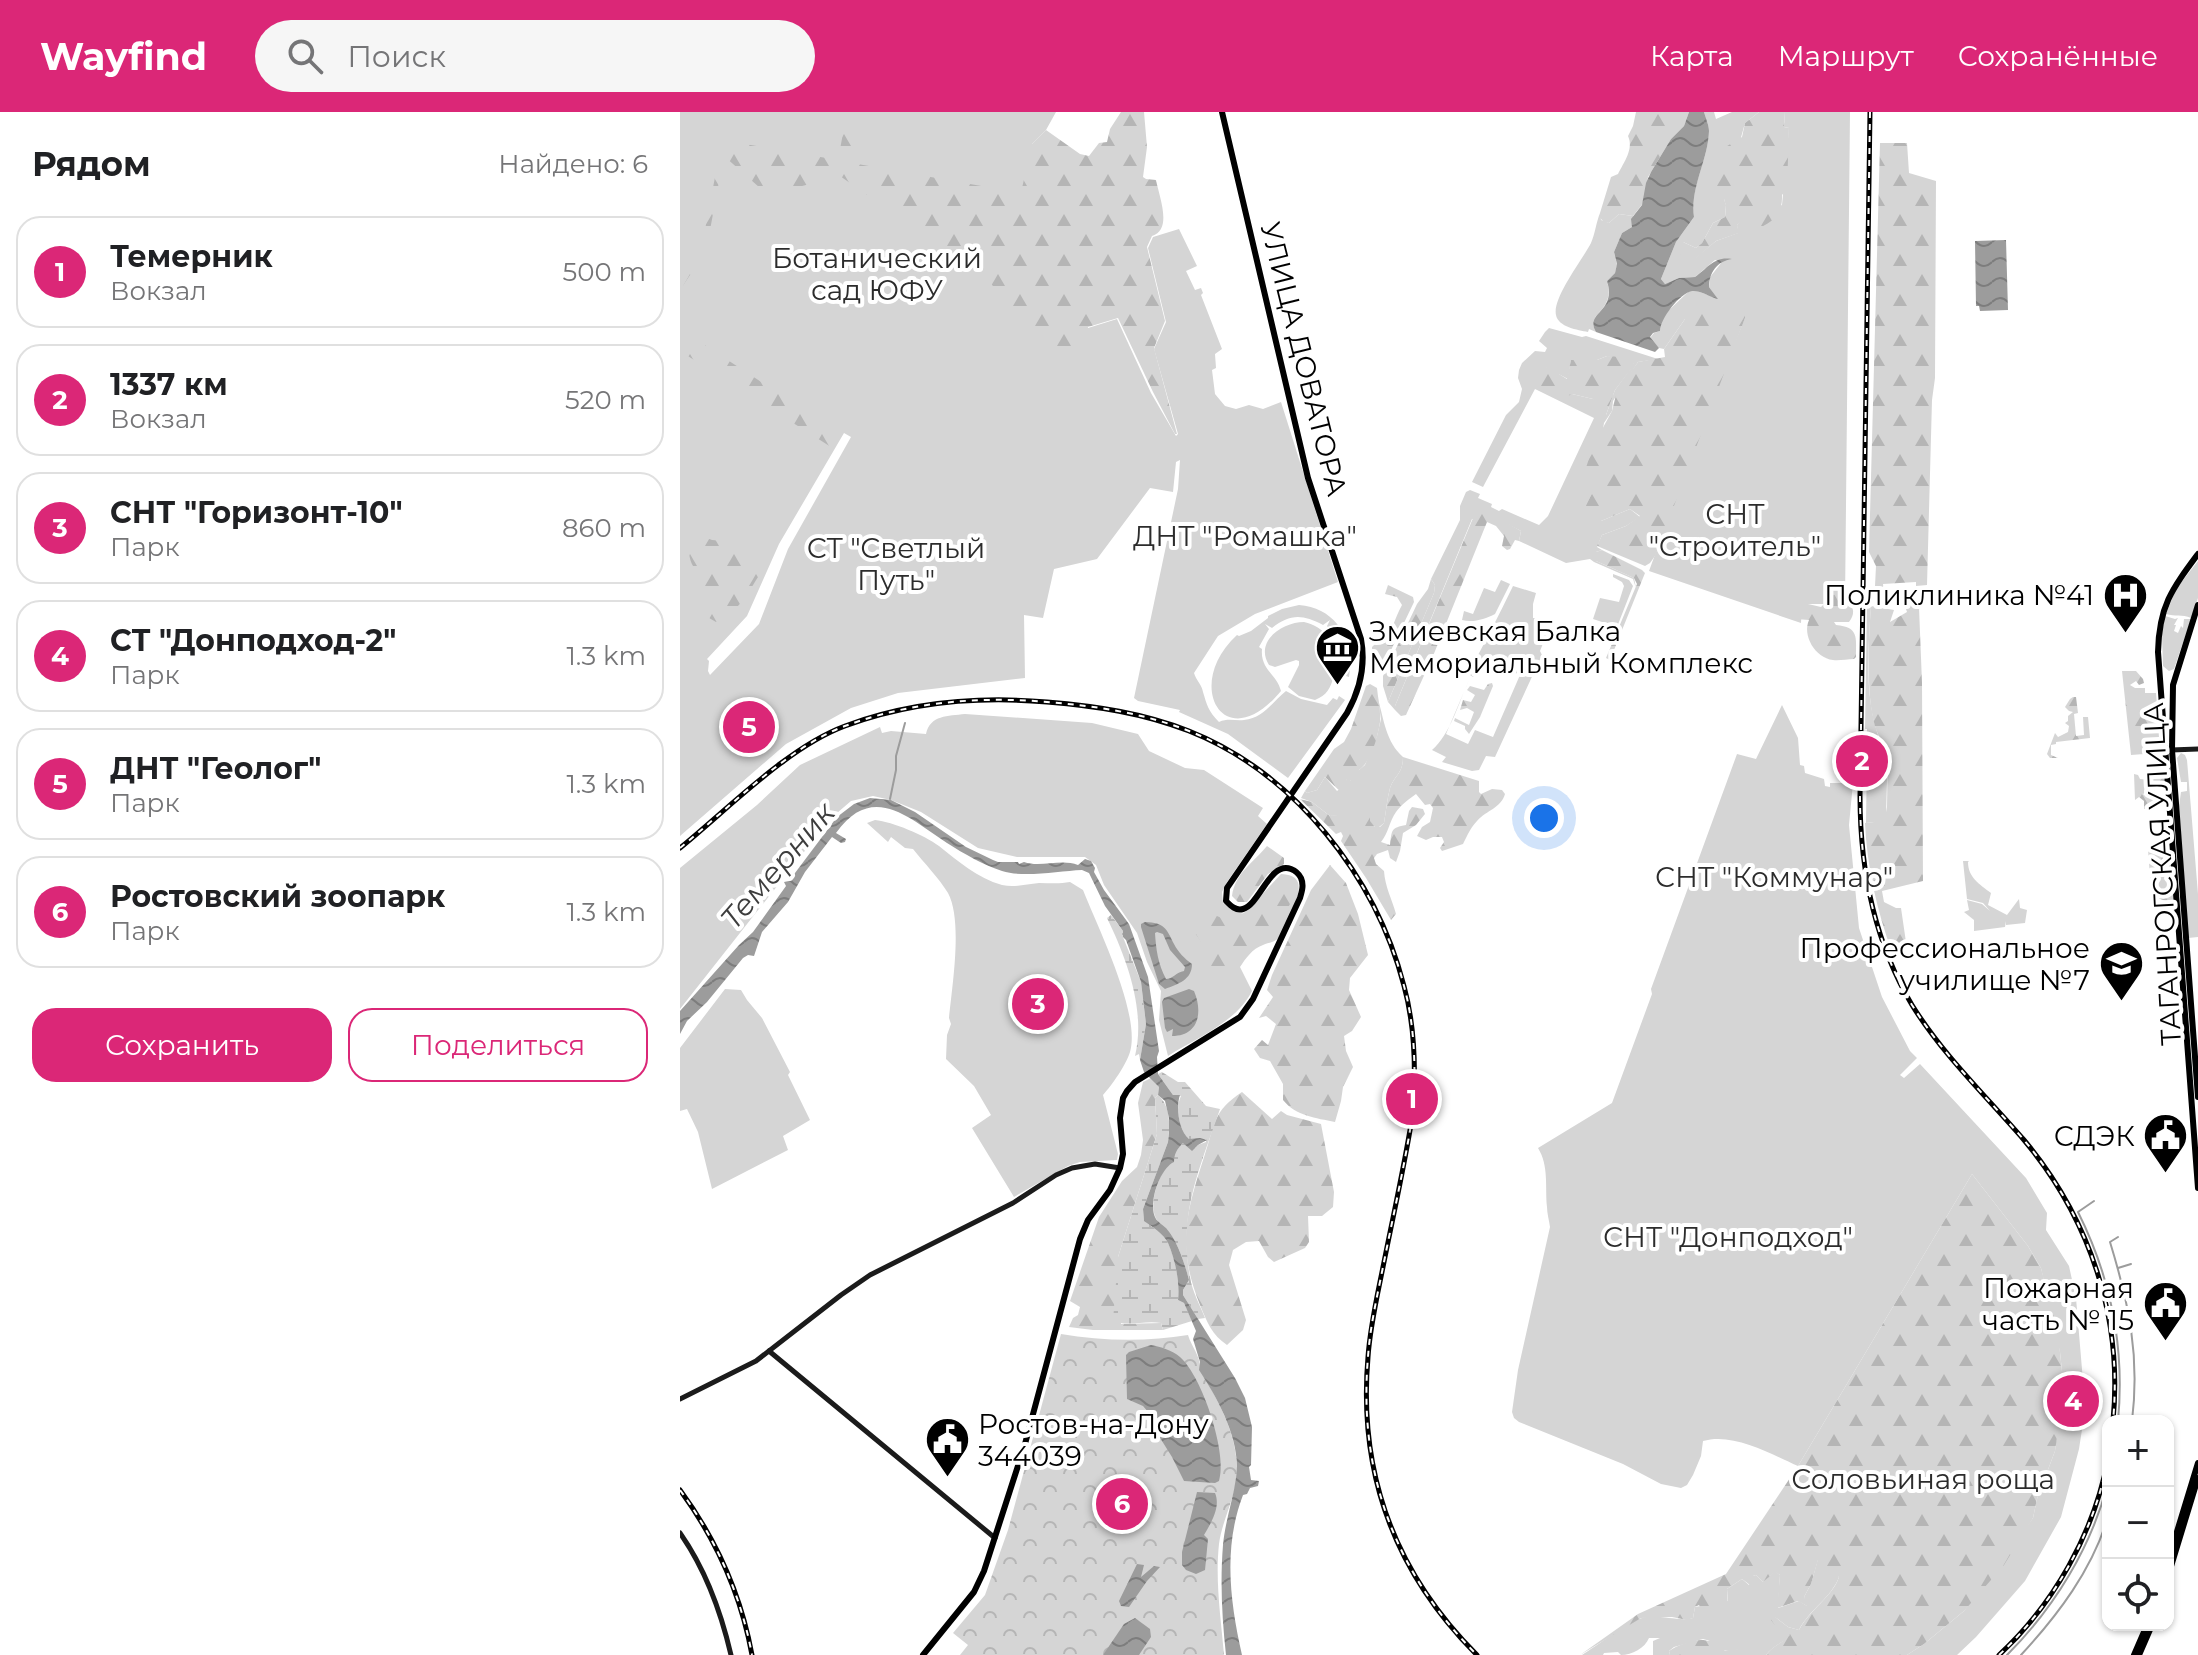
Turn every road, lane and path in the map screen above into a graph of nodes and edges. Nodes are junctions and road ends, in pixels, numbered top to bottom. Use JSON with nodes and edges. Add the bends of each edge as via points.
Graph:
{"nodes":[{"id":1,"x":1222,"y":112,"type":"edge"},
{"id":2,"x":2197,"y":556,"type":"edge"},
{"id":3,"x":2198,"y":605,"type":"edge"},
{"id":4,"x":2159,"y":664,"type":"junction"},
{"id":5,"x":2178,"y":666,"type":"junction"},
{"id":6,"x":2161,"y":684,"type":"junction"},
{"id":7,"x":2173,"y":685,"type":"junction"},
{"id":8,"x":2198,"y":749,"type":"edge"},
{"id":9,"x":2169,"y":751,"type":"junction"},
{"id":10,"x":2198,"y":1097,"type":"edge"},
{"id":11,"x":1120,"y":1168,"type":"junction"},
{"id":12,"x":2198,"y":1188,"type":"edge"},
{"id":13,"x":769,"y":1351,"type":"junction"},
{"id":14,"x":680,"y":1399,"type":"edge"},
{"id":15,"x":2198,"y":1463,"type":"edge"},
{"id":16,"x":2198,"y":1478,"type":"edge"},
{"id":17,"x":680,"y":1533,"type":"edge"},
{"id":18,"x":995,"y":1538,"type":"junction"},
{"id":19,"x":2169,"y":1559,"type":"edge"},
{"id":20,"x":2173,"y":1559,"type":"edge"},
{"id":21,"x":2147,"y":1631,"type":"edge"},
{"id":22,"x":731,"y":1655,"type":"edge"},
{"id":23,"x":923,"y":1655,"type":"edge"},
{"id":24,"x":2136,"y":1655,"type":"edge"}],
"edges":[{"from":1,"to":11,"type":"main road","name":"УЛИЦА ДОВАТОРА","via":[[1308,478],[1357,625],[1362,673],[1353,703],[1337,729],[1230,882],[1225,898],[1235,909],[1246,908],[1275,873],[1286,868],[1301,878],[1300,898],[1257,993],[1235,1022],[1135,1082],[1123,1098]]},
{"from":2,"to":4,"type":"main road","name":"ТАГАНРОГСКАЯ УЛИЦА","via":[[2166,602]]},
{"from":3,"to":5,"type":"main road","name":"ТАГАНРОГСКАЯ УЛИЦА"},
{"from":4,"to":5,"type":"main road","via":[[2168,672]]},
{"from":4,"to":6,"type":"main road","name":"ТАГАНРОГСКАЯ УЛИЦА"},
{"from":5,"to":7,"type":"main road","name":"ТАГАНРОГСКАЯ УЛИЦА"},
{"from":6,"to":7,"type":"main road","via":[[2166,676]]},
{"from":6,"to":9,"type":"main road","name":"ТАГАНРОГСКАЯ УЛИЦА"},
{"from":7,"to":9,"type":"main road","name":"ТАГАНРОГСКАЯ УЛИЦА"},
{"from":8,"to":9,"type":"main road"},
{"from":9,"to":10,"type":"main road","name":"ТАГАНРОГСКАЯ УЛИЦА"},
{"from":9,"to":12,"type":"main road","name":"ТАГАНРОГСКАЯ УЛИЦА"},
{"from":11,"to":13,"type":"main road","via":[[1095,1164],[1056,1175],[1013,1203],[870,1275]]},
{"from":11,"to":18,"type":"main road","via":[[1080,1239]]},
{"from":13,"to":14,"type":"main road"},
{"from":13,"to":18,"type":"main road"},
{"from":15,"to":19,"type":"main road"},
{"from":16,"to":20,"type":"main road"},
{"from":17,"to":22,"type":"main road","via":[[706,1577]]},
{"from":18,"to":23,"type":"main road","via":[[974,1592]]},
{"from":21,"to":24,"type":"main road"}]}
